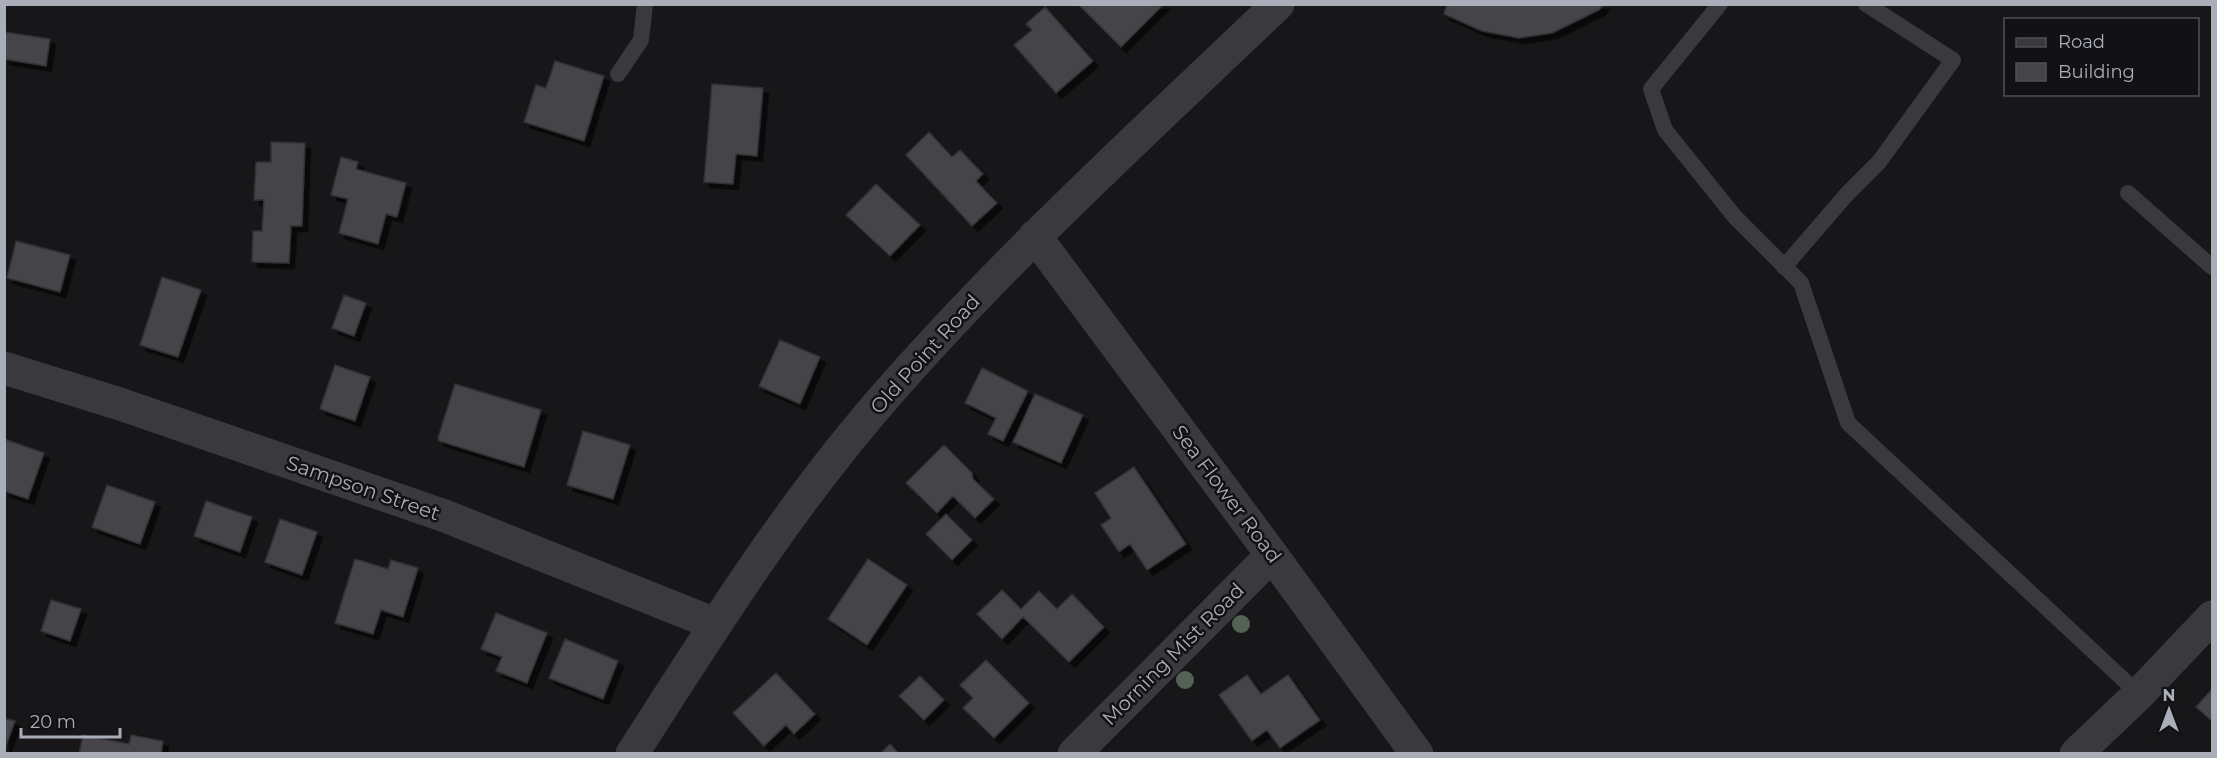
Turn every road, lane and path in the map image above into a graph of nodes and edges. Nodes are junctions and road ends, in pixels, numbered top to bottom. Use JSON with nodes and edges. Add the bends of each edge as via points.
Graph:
{"nodes":[{"id":1,"x":645,"y":4,"type":"edge"},
{"id":2,"x":1278,"y":4,"type":"edge"},
{"id":3,"x":1720,"y":4,"type":"edge"},
{"id":4,"x":1866,"y":4,"type":"edge"},
{"id":5,"x":618,"y":74,"type":"dead end"},
{"id":6,"x":2128,"y":193,"type":"dead end"},
{"id":7,"x":1035,"y":236,"type":"junction"},
{"id":8,"x":1784,"y":267,"type":"junction"},
{"id":9,"x":2212,"y":267,"type":"edge"},
{"id":10,"x":4,"y":368,"type":"edge"},
{"id":11,"x":1272,"y":555,"type":"junction"},
{"id":12,"x":2212,"y":617,"type":"edge"},
{"id":13,"x":715,"y":624,"type":"junction"},
{"id":14,"x":2139,"y":694,"type":"junction"},
{"id":15,"x":632,"y":753,"type":"edge"},
{"id":16,"x":1074,"y":753,"type":"edge"},
{"id":17,"x":1417,"y":753,"type":"edge"},
{"id":18,"x":2076,"y":753,"type":"edge"}],
"edges":[{"from":1,"to":5,"type":"lane","via":[[640,40]]},
{"from":2,"to":7,"type":"street","name":"Old Point Road"},
{"from":3,"to":8,"type":"lane","via":[[1651,89],[1665,130],[1735,217]]},
{"from":4,"to":8,"type":"lane","via":[[1953,60],[1879,162],[1846,194]]},
{"from":6,"to":9,"type":"lane"},
{"from":7,"to":11,"type":"street","name":"Sea Flower Road"},
{"from":7,"to":13,"type":"street","name":"Old Point Road","via":[[860,427],[779,530]]},
{"from":8,"to":14,"type":"lane","via":[[1801,283],[1848,423]]},
{"from":10,"to":13,"type":"street","name":"Sampson Street","via":[[445,516]]},
{"from":11,"to":16,"type":"street","name":"Morning Mist Road"},
{"from":11,"to":17,"type":"street","name":"Sea Flower Road"},
{"from":12,"to":14,"type":"street"},
{"from":13,"to":15,"type":"street","name":"Old Point Road"},
{"from":14,"to":18,"type":"street"}]}
